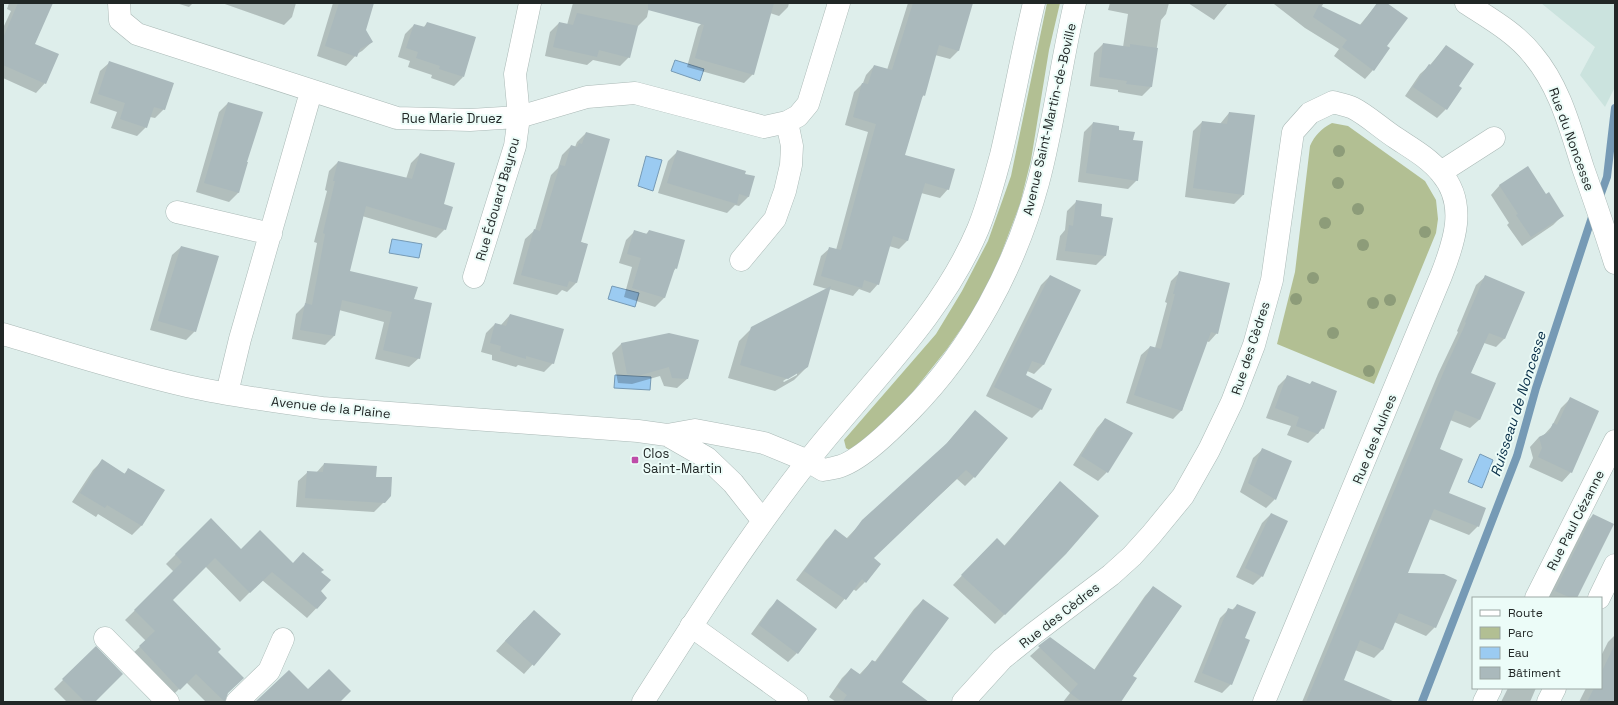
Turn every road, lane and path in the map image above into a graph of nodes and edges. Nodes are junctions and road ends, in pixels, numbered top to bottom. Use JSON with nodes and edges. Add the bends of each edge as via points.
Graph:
{"nodes":[{"id":1,"x":119,"y":3,"type":"edge"},
{"id":2,"x":530,"y":3,"type":"edge"},
{"id":3,"x":839,"y":3,"type":"edge"},
{"id":4,"x":1034,"y":3,"type":"edge"},
{"id":5,"x":1075,"y":3,"type":"edge"},
{"id":6,"x":1466,"y":3,"type":"edge"},
{"id":7,"x":312,"y":92,"type":"junction"},
{"id":8,"x":519,"y":118,"type":"junction"},
{"id":9,"x":787,"y":122,"type":"junction"},
{"id":10,"x":1494,"y":138,"type":"dead end"},
{"id":11,"x":1441,"y":172,"type":"junction"},
{"id":12,"x":177,"y":212,"type":"dead end"},
{"id":13,"x":271,"y":234,"type":"junction"},
{"id":14,"x":1613,"y":258,"type":"edge"},
{"id":15,"x":741,"y":260,"type":"dead end"},
{"id":16,"x":474,"y":277,"type":"dead end"},
{"id":17,"x":3,"y":334,"type":"edge"},
{"id":18,"x":226,"y":393,"type":"junction"},
{"id":19,"x":667,"y":435,"type":"junction"},
{"id":20,"x":1615,"y":441,"type":"edge"},
{"id":21,"x":808,"y":461,"type":"junction"},
{"id":22,"x":763,"y":521,"type":"junction"},
{"id":23,"x":1615,"y":565,"type":"edge"},
{"id":24,"x":1537,"y":597,"type":"edge"},
{"id":25,"x":1599,"y":597,"type":"edge"},
{"id":26,"x":692,"y":626,"type":"junction"},
{"id":27,"x":105,"y":638,"type":"dead end"},
{"id":28,"x":283,"y":639,"type":"dead end"},
{"id":29,"x":1490,"y":689,"type":"edge"},
{"id":30,"x":1554,"y":689,"type":"edge"},
{"id":31,"x":168,"y":702,"type":"edge"},
{"id":32,"x":237,"y":702,"type":"edge"},
{"id":33,"x":628,"y":702,"type":"edge"},
{"id":34,"x":643,"y":702,"type":"edge"},
{"id":35,"x":797,"y":702,"type":"edge"},
{"id":36,"x":963,"y":702,"type":"edge"},
{"id":37,"x":1264,"y":702,"type":"edge"},
{"id":38,"x":1484,"y":702,"type":"edge"},
{"id":39,"x":1548,"y":702,"type":"edge"}],
"edges":[{"from":1,"to":7,"type":"street","name":"Rue Marie Druez","via":[[120,20],[136,34]]},
{"from":2,"to":8,"type":"street","name":"Rue Édouard Bayrou","via":[[515,74]]},
{"from":3,"to":9,"type":"street","name":"Rue Marie Druez","via":[[808,104],[798,116]]},
{"from":4,"to":21,"type":"street","via":[[994,182],[978,228],[956,272],[922,323]]},
{"from":5,"to":21,"type":"street","name":"Avenue Saint-Martin-de-Boville","via":[[1038,182],[1026,223],[986,310],[951,363],[924,397],[862,454],[842,466],[823,470]]},
{"from":6,"to":14,"type":"street","name":"Rue du Noncesse","via":[[1523,44],[1553,84]]},
{"from":7,"to":8,"type":"street","name":"Rue Marie Druez","via":[[397,118]]},
{"from":7,"to":13,"type":"street"},
{"from":8,"to":9,"type":"street","name":"Rue Marie Druez","via":[[587,97],[635,93],[764,127]]},
{"from":8,"to":16,"type":"street","name":"Rue Édouard Bayrou","via":[[515,146]]},
{"from":9,"to":15,"type":"street","via":[[792,146],[791,165],[775,219]]},
{"from":10,"to":11,"type":"street"},
{"from":11,"to":36,"type":"street","name":"Rue des Cèdres","via":[[1423,156],[1353,108],[1333,102],[1310,113],[1293,132],[1272,280],[1254,345],[1210,450],[1183,496],[1132,556],[1002,660]]},
{"from":11,"to":37,"type":"street","name":"Rue des Aulnes","via":[[1454,196],[1457,212],[1451,252]]},
{"from":12,"to":13,"type":"street"},
{"from":13,"to":18,"type":"street"},
{"from":17,"to":18,"type":"street","name":"Avenue de la Plaine","via":[[128,371]]},
{"from":18,"to":19,"type":"street","name":"Avenue de la Plaine","via":[[322,408]]},
{"from":19,"to":21,"type":"street","name":"Avenue de la Plaine","via":[[695,430],[764,443]]},
{"from":19,"to":22,"type":"street","name":"Avenue de la Plaine","via":[[707,458],[733,483]]},
{"from":20,"to":24,"type":"street","name":"Rue Paul Cézanne"},
{"from":21,"to":22,"type":"street"},
{"from":22,"to":26,"type":"street"},
{"from":23,"to":25,"type":"street"},
{"from":26,"to":33,"type":"street"},
{"from":26,"to":34,"type":"street"},
{"from":26,"to":35,"type":"street"},
{"from":27,"to":31,"type":"street"},
{"from":28,"to":32,"type":"street","via":[[269,671]]},
{"from":29,"to":38,"type":"street"},
{"from":30,"to":39,"type":"street"}]}
